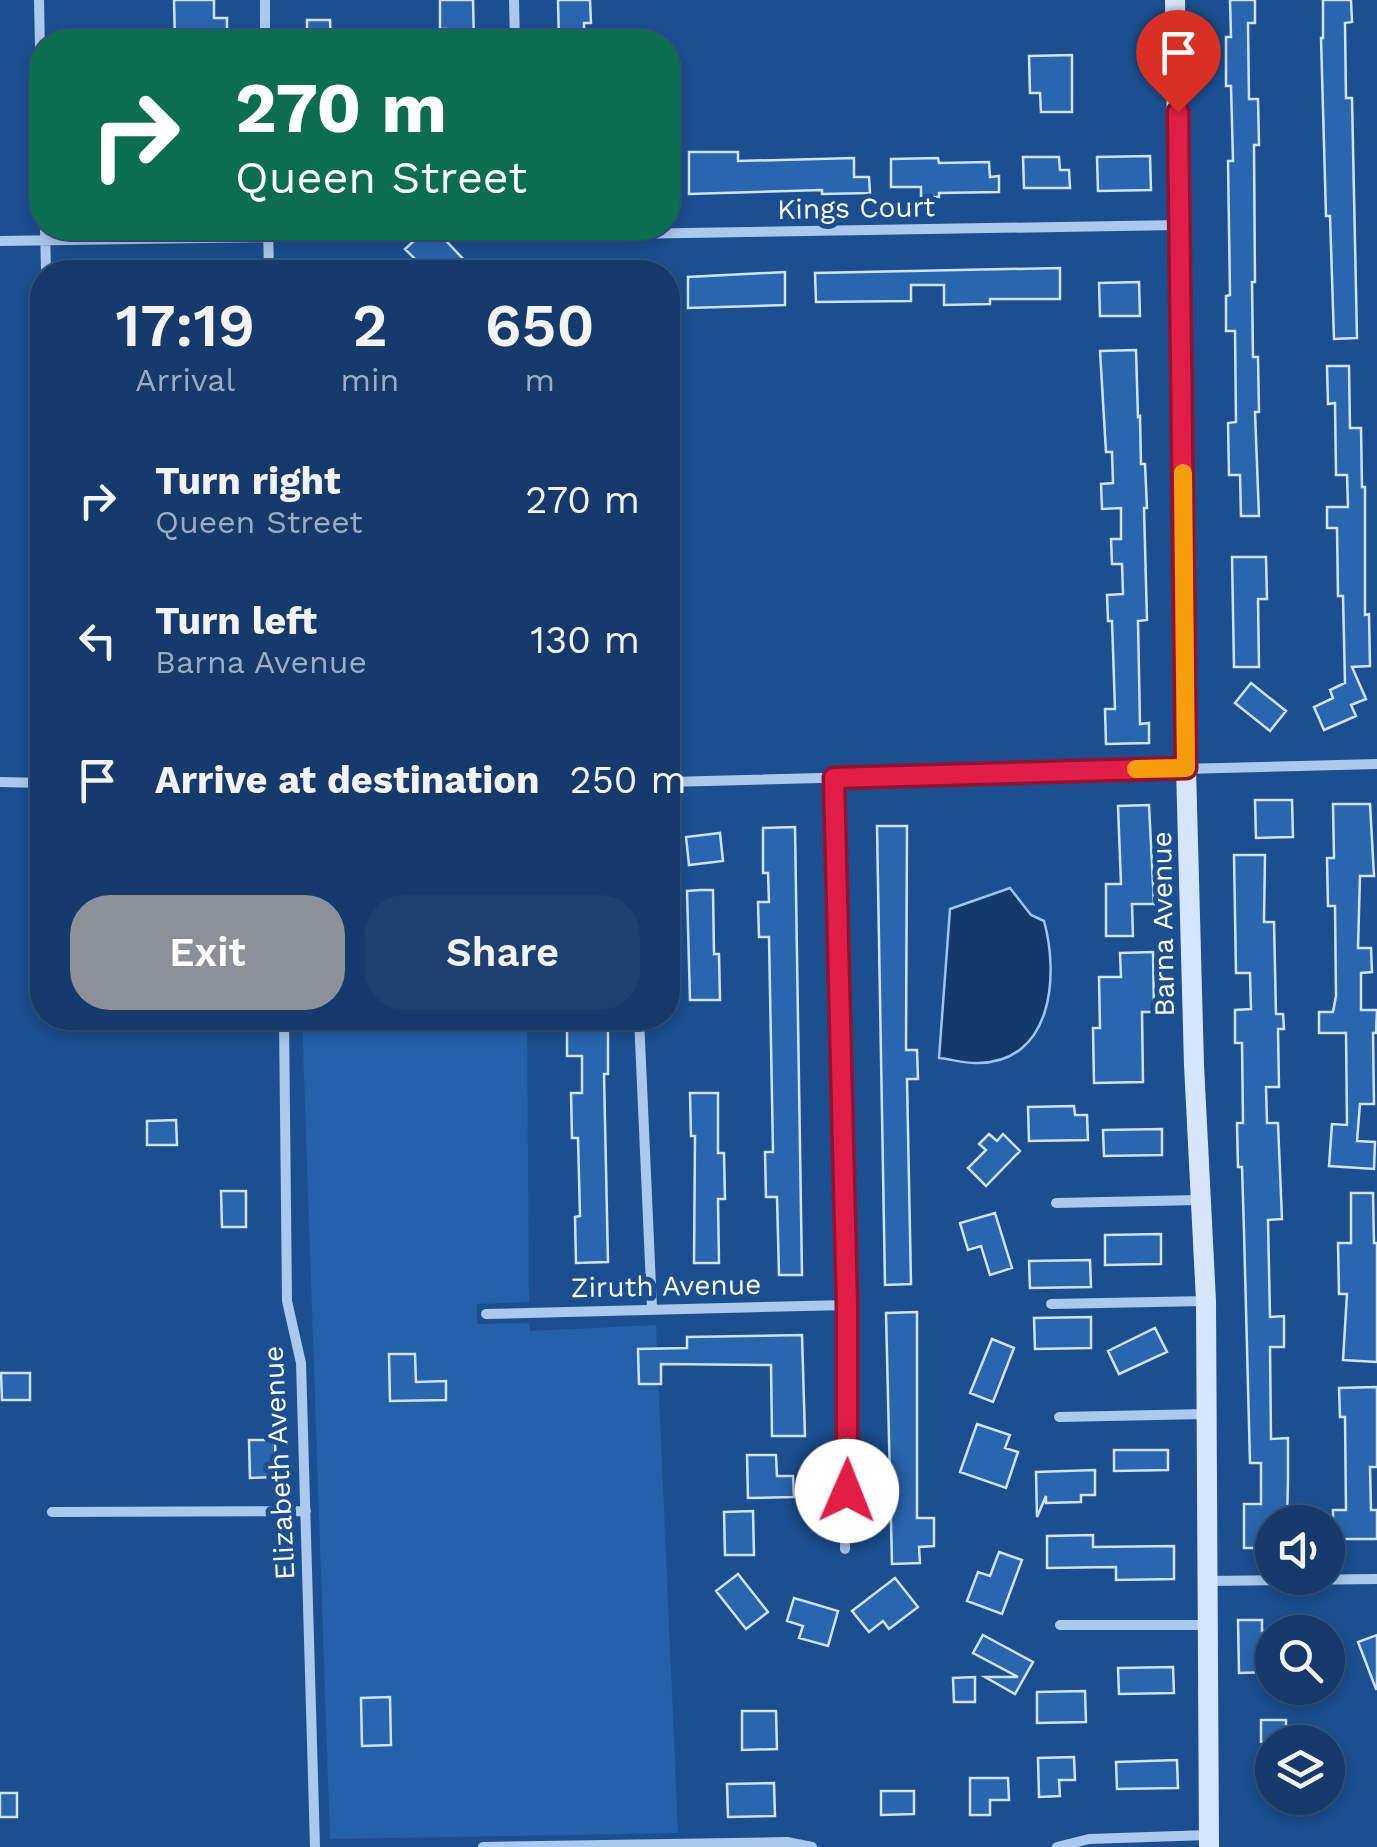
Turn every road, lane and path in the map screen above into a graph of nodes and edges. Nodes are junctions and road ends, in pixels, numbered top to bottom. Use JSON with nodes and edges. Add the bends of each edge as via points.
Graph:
{"nodes":[{"id":1,"x":39,"y":0,"type":"edge"},
{"id":2,"x":265,"y":0,"type":"edge"},
{"id":3,"x":514,"y":0,"type":"edge"},
{"id":4,"x":1175,"y":0,"type":"edge"},
{"id":5,"x":40,"y":30,"type":"edge"},
{"id":6,"x":266,"y":30,"type":"edge"},
{"id":7,"x":515,"y":30,"type":"edge"},
{"id":8,"x":1180,"y":225,"type":"junction"},
{"id":9,"x":680,"y":234,"type":"edge"},
{"id":10,"x":30,"y":236,"type":"edge"},
{"id":11,"x":0,"y":241,"type":"edge"},
{"id":12,"x":1377,"y":764,"type":"edge"},
{"id":13,"x":1186,"y":768,"type":"junction"},
{"id":14,"x":834,"y":778,"type":"junction"},
{"id":15,"x":0,"y":782,"type":"edge"},
{"id":16,"x":680,"y":782,"type":"edge"},
{"id":17,"x":30,"y":783,"type":"edge"},
{"id":18,"x":284,"y":1030,"type":"edge"},
{"id":19,"x":639,"y":1030,"type":"edge"},
{"id":20,"x":1201,"y":1200,"type":"junction"},
{"id":21,"x":1056,"y":1202,"type":"dead end"},
{"id":22,"x":1206,"y":1301,"type":"junction"},
{"id":23,"x":1051,"y":1304,"type":"dead end"},
{"id":24,"x":847,"y":1306,"type":"junction"},
{"id":25,"x":652,"y":1308,"type":"junction"},
{"id":26,"x":486,"y":1314,"type":"dead end"},
{"id":27,"x":1207,"y":1414,"type":"junction"},
{"id":28,"x":1060,"y":1417,"type":"dead end"},
{"id":29,"x":306,"y":1511,"type":"junction"},
{"id":30,"x":52,"y":1512,"type":"dead end"},
{"id":31,"x":846,"y":1549,"type":"dead end"},
{"id":32,"x":1377,"y":1579,"type":"edge"},
{"id":33,"x":1207,"y":1581,"type":"junction"},
{"id":34,"x":1060,"y":1625,"type":"dead end"},
{"id":35,"x":1209,"y":1625,"type":"junction"},
{"id":36,"x":1209,"y":1841,"type":"edge"},
{"id":37,"x":314,"y":1847,"type":"edge"},
{"id":38,"x":484,"y":1847,"type":"edge"},
{"id":39,"x":812,"y":1847,"type":"edge"},
{"id":40,"x":1057,"y":1847,"type":"edge"}],
"edges":[{"from":1,"to":5,"type":"street"},
{"from":2,"to":6,"type":"street"},
{"from":3,"to":7,"type":"street"},
{"from":4,"to":8,"type":"street","name":"Barna Avenue"},
{"from":8,"to":9,"type":"street","name":"Kings Court"},
{"from":8,"to":13,"type":"street","name":"Barna Avenue"},
{"from":10,"to":11,"type":"street"},
{"from":12,"to":13,"type":"street"},
{"from":13,"to":14,"type":"street"},
{"from":13,"to":20,"type":"street","name":"Barna Avenue"},
{"from":14,"to":16,"type":"street"},
{"from":14,"to":24,"type":"street"},
{"from":15,"to":17,"type":"street"},
{"from":18,"to":29,"type":"street","name":"Elizabeth Avenue","via":[[288,1301],[301,1363]]},
{"from":19,"to":25,"type":"street"},
{"from":20,"to":21,"type":"street"},
{"from":20,"to":22,"type":"street","name":"Barna Avenue"},
{"from":22,"to":23,"type":"street"},
{"from":22,"to":27,"type":"street","name":"Barna Avenue"},
{"from":24,"to":25,"type":"street","name":"Ziruth Avenue"},
{"from":24,"to":31,"type":"street"},
{"from":25,"to":26,"type":"street","name":"Ziruth Avenue"},
{"from":27,"to":28,"type":"street"},
{"from":27,"to":33,"type":"street","name":"Barna Avenue"},
{"from":29,"to":30,"type":"street"},
{"from":29,"to":37,"type":"street","name":"Elizabeth Avenue"},
{"from":32,"to":33,"type":"street"},
{"from":33,"to":35,"type":"street","name":"Barna Avenue"},
{"from":34,"to":35,"type":"street"},
{"from":35,"to":36,"type":"street","name":"Barna Avenue"},
{"from":36,"to":40,"type":"street","via":[[1088,1839]]},
{"from":38,"to":39,"type":"street"}]}
